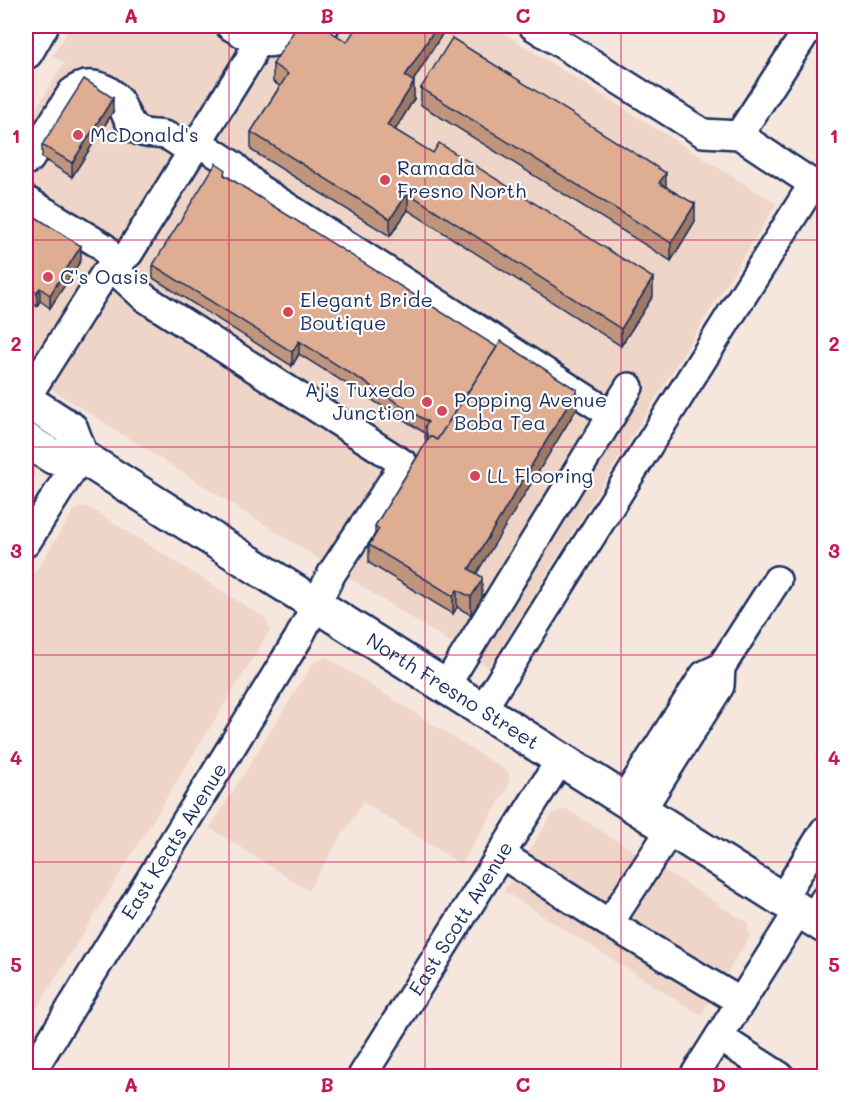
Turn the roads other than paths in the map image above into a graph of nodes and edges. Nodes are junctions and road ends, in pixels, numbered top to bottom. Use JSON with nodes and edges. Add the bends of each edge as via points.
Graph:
{"nodes":[{"id":1,"x":41,"y":26,"type":"edge"},
{"id":2,"x":231,"y":26,"type":"edge"},
{"id":3,"x":325,"y":26,"type":"edge"},
{"id":4,"x":533,"y":26,"type":"edge"},
{"id":5,"x":810,"y":26,"type":"edge"},
{"id":6,"x":255,"y":40,"type":"junction"},
{"id":7,"x":26,"y":52,"type":"edge"},
{"id":8,"x":739,"y":135,"type":"junction"},
{"id":9,"x":195,"y":147,"type":"junction"},
{"id":10,"x":28,"y":160,"type":"edge"},
{"id":11,"x":819,"y":188,"type":"edge"},
{"id":12,"x":31,"y":203,"type":"edge"},
{"id":13,"x":116,"y":264,"type":"junction"},
{"id":14,"x":629,"y":387,"type":"dead end"},
{"id":15,"x":26,"y":399,"type":"edge"},
{"id":16,"x":612,"y":415,"type":"junction"},
{"id":17,"x":26,"y":440,"type":"edge"},
{"id":18,"x":81,"y":456,"type":"junction"},
{"id":19,"x":26,"y":543,"type":"edge"},
{"id":20,"x":777,"y":580,"type":"dead end"},
{"id":21,"x":316,"y":604,"type":"junction"},
{"id":22,"x":445,"y":687,"type":"junction"},
{"id":23,"x":482,"y":710,"type":"junction"},
{"id":24,"x":560,"y":760,"type":"junction"},
{"id":25,"x":632,"y":805,"type":"junction"},
{"id":26,"x":671,"y":829,"type":"junction"},
{"id":27,"x":825,"y":831,"type":"edge"},
{"id":28,"x":501,"y":854,"type":"junction"},
{"id":29,"x":809,"y":911,"type":"edge"},
{"id":30,"x":607,"y":922,"type":"junction"},
{"id":31,"x":741,"y":1002,"type":"junction"},
{"id":32,"x":719,"y":1037,"type":"junction"},
{"id":33,"x":29,"y":1077,"type":"edge"},
{"id":34,"x":362,"y":1077,"type":"edge"},
{"id":35,"x":694,"y":1077,"type":"edge"},
{"id":36,"x":780,"y":1077,"type":"edge"}],
"edges":[{"from":1,"to":7,"type":"main road"},
{"from":2,"to":6,"type":"street"},
{"from":3,"to":6,"type":"street","via":[[318,36],[295,26],[274,42]]},
{"from":4,"to":8,"type":"street","via":[[703,134]]},
{"from":5,"to":8,"type":"street"},
{"from":6,"to":9,"type":"street","via":[[250,58]]},
{"from":8,"to":11,"type":"street"},
{"from":9,"to":10,"type":"street","via":[[166,135],[138,130],[117,99],[90,83],[78,87]]},
{"from":9,"to":13,"type":"street","via":[[129,253]]},
{"from":9,"to":16,"type":"street","via":[[233,165],[258,188]]},
{"from":10,"to":12,"type":"street"},
{"from":11,"to":23,"type":"street"},
{"from":12,"to":13,"type":"street","via":[[104,247]]},
{"from":13,"to":15,"type":"street","via":[[104,275]]},
{"from":13,"to":21,"type":"street","name":"East Keats Avenue","via":[[121,276],[145,298],[404,464]]},
{"from":14,"to":16,"type":"street"},
{"from":15,"to":18,"type":"main road","via":[[72,429]]},
{"from":16,"to":22,"type":"street"},
{"from":17,"to":18,"type":"main road","via":[[53,456]]},
{"from":18,"to":19,"type":"street"},
{"from":18,"to":21,"type":"main road","name":"North Fresno Street"},
{"from":20,"to":25,"type":"street","via":[[721,668],[704,675]]},
{"from":21,"to":22,"type":"main road","name":"North Fresno Street"},
{"from":21,"to":33,"type":"street","name":"East Keats Avenue"},
{"from":22,"to":23,"type":"main road","name":"North Fresno Street"},
{"from":23,"to":24,"type":"main road","name":"North Fresno Street"},
{"from":24,"to":25,"type":"main road","name":"North Fresno Street"},
{"from":24,"to":28,"type":"street","name":"East Scott Avenue"},
{"from":25,"to":26,"type":"main road","name":"North Fresno Street"},
{"from":26,"to":29,"type":"main road","name":"North Fresno Street"},
{"from":26,"to":30,"type":"street"},
{"from":27,"to":29,"type":"street"},
{"from":28,"to":30,"type":"street"},
{"from":28,"to":34,"type":"street","name":"East Scott Avenue"},
{"from":29,"to":31,"type":"street"},
{"from":30,"to":31,"type":"street"},
{"from":31,"to":32,"type":"street"},
{"from":32,"to":35,"type":"street"},
{"from":32,"to":36,"type":"street"}]}
